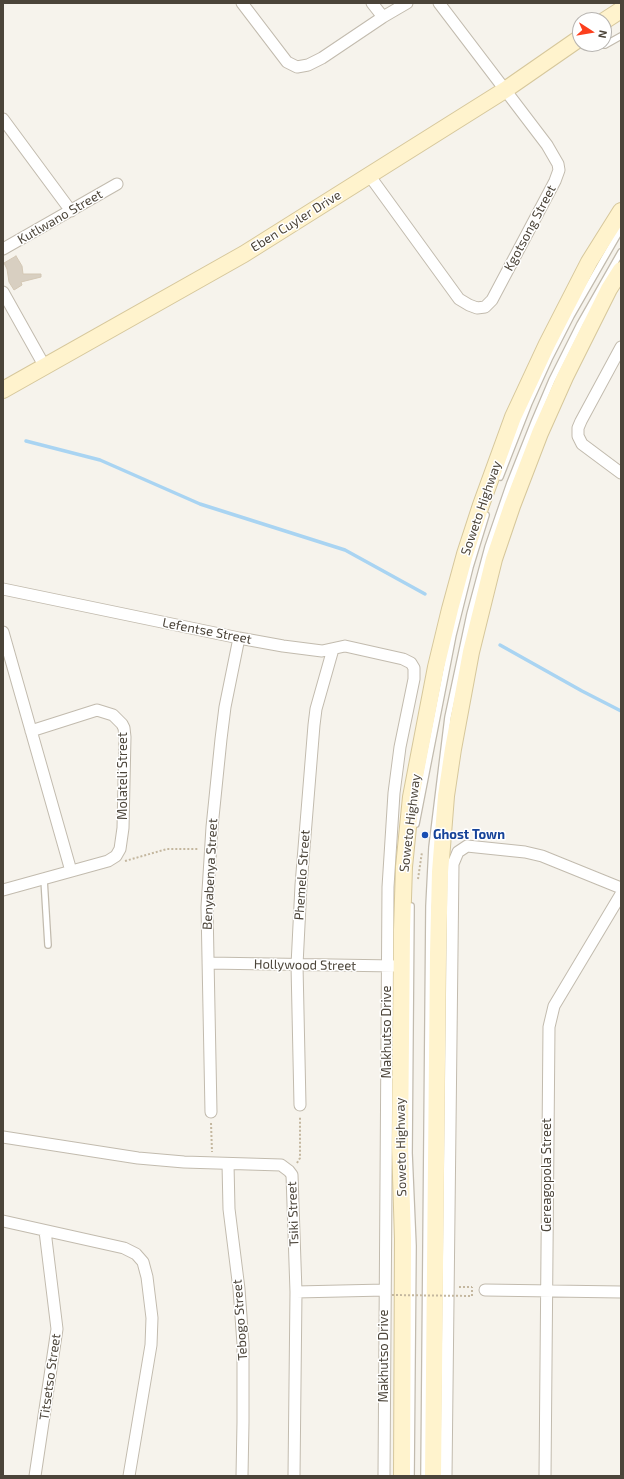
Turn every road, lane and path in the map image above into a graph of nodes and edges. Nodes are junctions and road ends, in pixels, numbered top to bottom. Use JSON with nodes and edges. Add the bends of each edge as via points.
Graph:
{"nodes":[{"id":1,"x":242,"y":3,"type":"edge"},
{"id":2,"x":372,"y":3,"type":"edge"},
{"id":3,"x":407,"y":3,"type":"edge"},
{"id":4,"x":439,"y":3,"type":"edge"},
{"id":5,"x":621,"y":10,"type":"edge"},
{"id":6,"x":612,"y":16,"type":"edge"},
{"id":7,"x":383,"y":17,"type":"junction"},
{"id":8,"x":621,"y":36,"type":"edge"},
{"id":9,"x":612,"y":41,"type":"edge"},
{"id":10,"x":572,"y":46,"type":"edge"},
{"id":11,"x":505,"y":90,"type":"junction"},
{"id":12,"x":3,"y":119,"type":"edge"},
{"id":13,"x":369,"y":175,"type":"junction"},
{"id":14,"x":117,"y":184,"type":"dead end"},
{"id":15,"x":71,"y":211,"type":"junction"},
{"id":16,"x":621,"y":211,"type":"edge"},
{"id":17,"x":621,"y":229,"type":"edge"},
{"id":18,"x":3,"y":249,"type":"edge"},
{"id":19,"x":621,"y":252,"type":"edge"},
{"id":20,"x":621,"y":270,"type":"edge"},
{"id":21,"x":3,"y":292,"type":"edge"},
{"id":22,"x":621,"y":347,"type":"edge"},
{"id":23,"x":45,"y":367,"type":"junction"},
{"id":24,"x":3,"y":390,"type":"edge"},
{"id":25,"x":621,"y":473,"type":"edge"},
{"id":26,"x":496,"y":486,"type":"dead end"},
{"id":27,"x":489,"y":507,"type":"dead end"},
{"id":28,"x":3,"y":589,"type":"edge"},
{"id":29,"x":3,"y":632,"type":"edge"},
{"id":30,"x":239,"y":638,"type":"junction"},
{"id":31,"x":333,"y":648,"type":"junction"},
{"id":32,"x":411,"y":663,"type":"joint"},
{"id":33,"x":30,"y":731,"type":"junction"},
{"id":34,"x":415,"y":830,"type":"dead end"},
{"id":35,"x":211,"y":849,"type":"junction"},
{"id":36,"x":116,"y":856,"type":"junction"},
{"id":37,"x":71,"y":871,"type":"junction"},
{"id":38,"x":44,"y":879,"type":"junction"},
{"id":39,"x":621,"y":888,"type":"edge"},
{"id":40,"x":3,"y":890,"type":"edge"},
{"id":41,"x":621,"y":894,"type":"edge"},
{"id":42,"x":411,"y":896,"type":"dead end"},
{"id":43,"x":48,"y":945,"type":"dead end"},
{"id":44,"x":208,"y":963,"type":"junction"},
{"id":45,"x":297,"y":965,"type":"junction"},
{"id":46,"x":394,"y":966,"type":"junction"},
{"id":47,"x":300,"y":1105,"type":"joint"},
{"id":48,"x":211,"y":1112,"type":"joint"},
{"id":49,"x":3,"y":1137,"type":"edge"},
{"id":50,"x":212,"y":1164,"type":"junction"},
{"id":51,"x":228,"y":1164,"type":"junction"},
{"id":52,"x":291,"y":1173,"type":"junction"},
{"id":53,"x":3,"y":1221,"type":"edge"},
{"id":54,"x":45,"y":1231,"type":"junction"},
{"id":55,"x":466,"y":1287,"type":"dead end"},
{"id":56,"x":472,"y":1287,"type":"dead end"},
{"id":57,"x":484,"y":1290,"type":"dead end"},
{"id":58,"x":546,"y":1291,"type":"junction"},
{"id":59,"x":296,"y":1292,"type":"junction"},
{"id":60,"x":388,"y":1292,"type":"junction"},
{"id":61,"x":621,"y":1292,"type":"edge"},
{"id":62,"x":472,"y":1296,"type":"dead end"},
{"id":63,"x":35,"y":1476,"type":"edge"},
{"id":64,"x":128,"y":1476,"type":"edge"},
{"id":65,"x":242,"y":1476,"type":"edge"},
{"id":66,"x":294,"y":1476,"type":"edge"},
{"id":67,"x":384,"y":1476,"type":"edge"},
{"id":68,"x":402,"y":1476,"type":"edge"},
{"id":69,"x":411,"y":1476,"type":"edge"},
{"id":70,"x":424,"y":1476,"type":"edge"},
{"id":71,"x":433,"y":1476,"type":"edge"},
{"id":72,"x":446,"y":1476,"type":"edge"},
{"id":73,"x":545,"y":1476,"type":"edge"}],
"edges":[{"from":1,"to":7,"type":"street","via":[[286,62],[301,67],[322,58]]},
{"from":2,"to":7,"type":"street"},
{"from":3,"to":7,"type":"street"},
{"from":4,"to":11,"type":"street","name":"Kgotsong Street"},
{"from":5,"to":6,"type":"main road"},
{"from":8,"to":9,"type":"lane"},
{"from":10,"to":11,"type":"main road","name":"Eben Cuyler Drive"},
{"from":11,"to":13,"type":"main road","name":"Eben Cuyler Drive"},
{"from":11,"to":13,"type":"street","name":"Kgotsong Street","via":[[556,158],[559,170],[492,300],[486,307],[476,308],[459,299]]},
{"from":12,"to":15,"type":"street"},
{"from":13,"to":23,"type":"main road","name":"Eben Cuyler Drive","via":[[215,271]]},
{"from":14,"to":15,"type":"street","name":"Kutlwano Street"},
{"from":15,"to":18,"type":"street","name":"Kutlwano Street"},
{"from":16,"to":46,"type":"main road","name":"Soweto Highway","via":[[589,262],[519,404],[480,505],[465,554],[436,667],[411,797]]},
{"from":17,"to":26,"type":"lane","name":"Soweto Highway","via":[[574,310],[549,360]]},
{"from":19,"to":70,"type":"lane","name":"Soweto Highway","via":[[552,380],[510,483],[488,547],[470,614],[448,717],[432,847],[429,906]]},
{"from":20,"to":71,"type":"main road","via":[[565,377],[512,506],[494,559],[471,652],[453,749],[446,796],[440,872]]},
{"from":21,"to":23,"type":"street"},
{"from":22,"to":25,"type":"street","via":[[578,428],[582,444]]},
{"from":23,"to":24,"type":"main road","name":"Eben Cuyler Drive"},
{"from":27,"to":34,"type":"lane","name":"Soweto Highway","via":[[452,635]]},
{"from":28,"to":30,"type":"street","name":"Lefentse Street"},
{"from":29,"to":33,"type":"street"},
{"from":30,"to":31,"type":"street","name":"Lefentse Street","via":[[301,649],[322,651]]},
{"from":30,"to":35,"type":"street","name":"Benyabenya Street","via":[[225,707]]},
{"from":31,"to":32,"type":"street","name":"Lefentse Street","via":[[345,646],[400,658]]},
{"from":31,"to":45,"type":"street","name":"Phemelo Street","via":[[316,708],[314,725]]},
{"from":32,"to":46,"type":"street","name":"Makhutso Drive","via":[[415,674],[400,747],[394,793],[388,887]]},
{"from":33,"to":36,"type":"street","name":"Molateli Street","via":[[97,710],[113,714],[122,724],[126,737],[123,828],[120,849]]},
{"from":33,"to":37,"type":"street"},
{"from":35,"to":36,"type":"path","via":[[167,849],[124,861]]},
{"from":35,"to":44,"type":"street","name":"Benyabenya Street","via":[[207,907]]},
{"from":36,"to":37,"type":"street","via":[[108,861]]},
{"from":37,"to":38,"type":"street"},
{"from":38,"to":40,"type":"street"},
{"from":38,"to":43,"type":"lane"},
{"from":39,"to":72,"type":"street","via":[[534,853],[470,845],[458,852],[453,864]]},
{"from":41,"to":58,"type":"street","name":"Gereagopola Street","via":[[554,1006],[548,1027]]},
{"from":42,"to":69,"type":"lane","name":"Soweto Highway","via":[[408,1153],[413,1246]]},
{"from":44,"to":45,"type":"street","name":"Hollywood Street"},
{"from":44,"to":48,"type":"street","name":"Benyabenya Street"},
{"from":45,"to":46,"type":"street","name":"Hollywood Street"},
{"from":45,"to":47,"type":"street","name":"Phemelo Street"},
{"from":46,"to":60,"type":"street","name":"Makhutso Drive"},
{"from":46,"to":68,"type":"main road","name":"Soweto Highway","via":[[403,1239]]},
{"from":47,"to":52,"type":"path","via":[[300,1158]]},
{"from":48,"to":50,"type":"path"},
{"from":49,"to":50,"type":"street","name":"Tsiki Street","via":[[138,1158]]},
{"from":50,"to":51,"type":"street","name":"Tsiki Street"},
{"from":51,"to":52,"type":"street","name":"Tsiki Street","via":[[281,1165]]},
{"from":51,"to":65,"type":"street","name":"Tebogo Street","via":[[229,1209],[243,1344]]},
{"from":52,"to":59,"type":"street","name":"Tsiki Street"},
{"from":53,"to":54,"type":"street"},
{"from":54,"to":63,"type":"street","name":"Titsetso Street","via":[[57,1329]]},
{"from":54,"to":64,"type":"street","via":[[124,1248],[136,1254],[143,1262],[152,1318],[151,1345]]},
{"from":55,"to":56,"type":"path"},
{"from":57,"to":58,"type":"street"},
{"from":58,"to":61,"type":"street"},
{"from":58,"to":73,"type":"street","name":"Gereagopola Street"},
{"from":59,"to":60,"type":"street"},
{"from":59,"to":66,"type":"street","name":"Tsiki Street"},
{"from":60,"to":62,"type":"path","bridge":true},
{"from":60,"to":67,"type":"street","name":"Makhutso Drive"}]}
